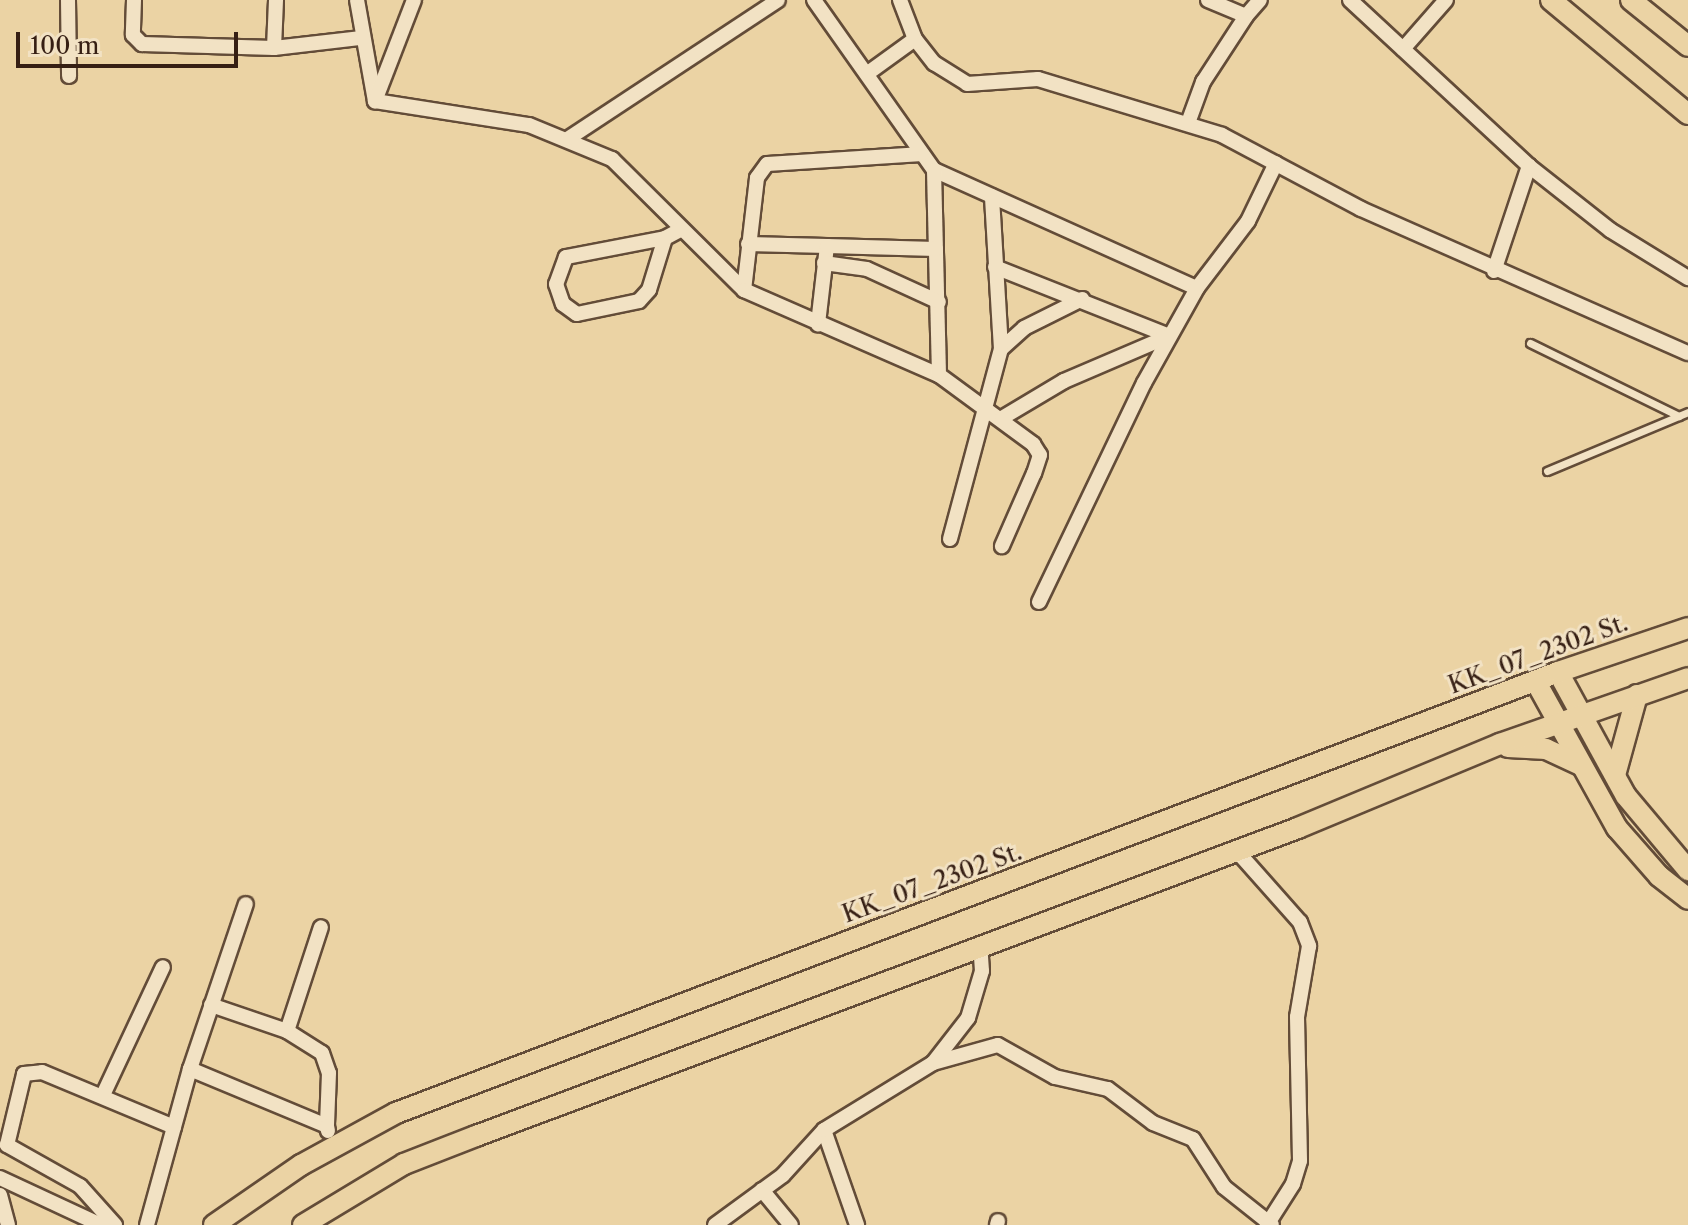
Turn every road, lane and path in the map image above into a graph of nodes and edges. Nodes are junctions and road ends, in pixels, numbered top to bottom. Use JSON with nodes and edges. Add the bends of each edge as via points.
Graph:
{"nodes":[{"id":1,"x":68,"y":0,"type":"edge"},
{"id":2,"x":134,"y":0,"type":"edge"},
{"id":3,"x":276,"y":0,"type":"edge"},
{"id":4,"x":357,"y":0,"type":"edge"},
{"id":5,"x":414,"y":0,"type":"edge"},
{"id":6,"x":778,"y":0,"type":"edge"},
{"id":7,"x":814,"y":0,"type":"edge"},
{"id":8,"x":900,"y":0,"type":"edge"},
{"id":9,"x":1208,"y":0,"type":"edge"},
{"id":10,"x":1260,"y":0,"type":"edge"},
{"id":11,"x":1350,"y":0,"type":"edge"},
{"id":12,"x":1446,"y":0,"type":"edge"},
{"id":13,"x":1551,"y":0,"type":"edge"},
{"id":14,"x":1631,"y":0,"type":"edge"},
{"id":15,"x":1246,"y":16,"type":"junction"},
{"id":16,"x":361,"y":38,"type":"junction"},
{"id":17,"x":915,"y":39,"type":"junction"},
{"id":18,"x":1688,"y":46,"type":"edge"},
{"id":19,"x":274,"y":48,"type":"junction"},
{"id":20,"x":1403,"y":49,"type":"junction"},
{"id":21,"x":868,"y":73,"type":"junction"},
{"id":22,"x":69,"y":76,"type":"dead end"},
{"id":23,"x":375,"y":101,"type":"junction"},
{"id":24,"x":1688,"y":114,"type":"edge"},
{"id":25,"x":1188,"y":123,"type":"junction"},
{"id":26,"x":569,"y":138,"type":"junction"},
{"id":27,"x":922,"y":154,"type":"junction"},
{"id":28,"x":1276,"y":163,"type":"junction"},
{"id":29,"x":1529,"y":166,"type":"junction"},
{"id":30,"x":934,"y":170,"type":"junction"},
{"id":31,"x":992,"y":196,"type":"junction"},
{"id":32,"x":680,"y":230,"type":"junction"},
{"id":33,"x":665,"y":238,"type":"junction"},
{"id":34,"x":748,"y":244,"type":"junction"},
{"id":35,"x":827,"y":246,"type":"junction"},
{"id":36,"x":936,"y":249,"type":"junction"},
{"id":37,"x":824,"y":263,"type":"junction"},
{"id":38,"x":995,"y":267,"type":"junction"},
{"id":39,"x":1494,"y":271,"type":"junction"},
{"id":40,"x":1688,"y":278,"type":"edge"},
{"id":41,"x":1197,"y":288,"type":"junction"},
{"id":42,"x":744,"y":290,"type":"junction"},
{"id":43,"x":1082,"y":299,"type":"junction"},
{"id":44,"x":939,"y":302,"type":"junction"},
{"id":45,"x":818,"y":324,"type":"junction"},
{"id":46,"x":1169,"y":336,"type":"junction"},
{"id":47,"x":1530,"y":343,"type":"dead end"},
{"id":48,"x":1001,"y":349,"type":"junction"},
{"id":49,"x":1688,"y":353,"type":"edge"},
{"id":50,"x":939,"y":375,"type":"junction"},
{"id":51,"x":1688,"y":412,"type":"edge"},
{"id":52,"x":996,"y":413,"type":"junction"},
{"id":53,"x":1679,"y":416,"type":"junction"},
{"id":54,"x":1547,"y":471,"type":"dead end"},
{"id":55,"x":950,"y":539,"type":"dead end"},
{"id":56,"x":1002,"y":546,"type":"dead end"},
{"id":57,"x":1039,"y":602,"type":"dead end"},
{"id":58,"x":1688,"y":628,"type":"edge"},
{"id":59,"x":1558,"y":672,"type":"junction"},
{"id":60,"x":1688,"y":678,"type":"edge"},
{"id":61,"x":1536,"y":682,"type":"junction"},
{"id":62,"x":1637,"y":695,"type":"junction"},
{"id":63,"x":1582,"y":715,"type":"junction"},
{"id":64,"x":1558,"y":725,"type":"junction"},
{"id":65,"x":1488,"y":748,"type":"junction"},
{"id":66,"x":1585,"y":769,"type":"junction"},
{"id":67,"x":1615,"y":775,"type":"junction"},
{"id":68,"x":1236,"y":850,"type":"junction"},
{"id":69,"x":1688,"y":870,"type":"edge"},
{"id":70,"x":1688,"y":899,"type":"edge"},
{"id":71,"x":246,"y":904,"type":"dead end"},
{"id":72,"x":321,"y":927,"type":"dead end"},
{"id":73,"x":980,"y":944,"type":"junction"},
{"id":74,"x":163,"y":967,"type":"dead end"},
{"id":75,"x":211,"y":1005,"type":"junction"},
{"id":76,"x":287,"y":1031,"type":"junction"},
{"id":77,"x":933,"y":1063,"type":"junction"},
{"id":78,"x":190,"y":1069,"type":"junction"},
{"id":79,"x":103,"y":1095,"type":"junction"},
{"id":80,"x":327,"y":1126,"type":"junction"},
{"id":81,"x":174,"y":1127,"type":"junction"},
{"id":82,"x":824,"y":1130,"type":"junction"},
{"id":83,"x":332,"y":1147,"type":"junction"},
{"id":84,"x":0,"y":1178,"type":"edge"},
{"id":85,"x":762,"y":1190,"type":"junction"},
{"id":86,"x":0,"y":1195,"type":"edge"},
{"id":87,"x":1269,"y":1223,"type":"edge"},
{"id":88,"x":8,"y":1225,"type":"edge"},
{"id":89,"x":101,"y":1225,"type":"edge"},
{"id":90,"x":115,"y":1225,"type":"edge"},
{"id":91,"x":147,"y":1225,"type":"edge"},
{"id":92,"x":214,"y":1225,"type":"edge"},
{"id":93,"x":303,"y":1225,"type":"edge"},
{"id":94,"x":715,"y":1225,"type":"edge"},
{"id":95,"x":791,"y":1225,"type":"edge"},
{"id":96,"x":857,"y":1225,"type":"edge"}],
"edges":[{"from":1,"to":22,"type":"street"},
{"from":2,"to":19,"type":"street","via":[[133,35],[142,44]]},
{"from":3,"to":19,"type":"street"},
{"from":4,"to":16,"type":"street"},
{"from":5,"to":23,"type":"street"},
{"from":6,"to":26,"type":"street"},
{"from":7,"to":21,"type":"street"},
{"from":8,"to":17,"type":"street"},
{"from":9,"to":15,"type":"street"},
{"from":10,"to":15,"type":"street"},
{"from":11,"to":20,"type":"street"},
{"from":12,"to":20,"type":"street"},
{"from":13,"to":24,"type":"main road"},
{"from":14,"to":18,"type":"main road"},
{"from":15,"to":25,"type":"street","via":[[1203,82]]},
{"from":16,"to":19,"type":"street"},
{"from":16,"to":23,"type":"street"},
{"from":17,"to":21,"type":"street"},
{"from":17,"to":25,"type":"street","via":[[934,63],[967,84],[1038,79]]},
{"from":20,"to":29,"type":"street"},
{"from":21,"to":27,"type":"street"},
{"from":23,"to":26,"type":"street","via":[[508,120]]},
{"from":25,"to":28,"type":"street"},
{"from":26,"to":32,"type":"street","via":[[612,159],[657,199]]},
{"from":27,"to":30,"type":"street"},
{"from":27,"to":34,"type":"street","via":[[767,164],[757,178]]},
{"from":28,"to":39,"type":"street"},
{"from":28,"to":41,"type":"street","via":[[1248,221]]},
{"from":29,"to":39,"type":"street"},
{"from":29,"to":40,"type":"street","via":[[1610,230]]},
{"from":30,"to":31,"type":"street"},
{"from":30,"to":36,"type":"street"},
{"from":31,"to":38,"type":"street"},
{"from":31,"to":41,"type":"street"},
{"from":32,"to":33,"type":"street"},
{"from":32,"to":42,"type":"street"},
{"from":33,"to":33,"type":"street","via":[[566,257],[556,284],[563,304],[577,314],[639,301],[649,290]]},
{"from":34,"to":35,"type":"street"},
{"from":34,"to":42,"type":"street"},
{"from":35,"to":36,"type":"street"},
{"from":35,"to":37,"type":"street"},
{"from":36,"to":44,"type":"street"},
{"from":37,"to":44,"type":"street","via":[[867,269]]},
{"from":37,"to":45,"type":"street"},
{"from":38,"to":43,"type":"street"},
{"from":38,"to":48,"type":"street"},
{"from":39,"to":49,"type":"street"},
{"from":41,"to":46,"type":"street"},
{"from":42,"to":45,"type":"street"},
{"from":43,"to":46,"type":"street"},
{"from":43,"to":48,"type":"street","via":[[1024,328]]},
{"from":44,"to":50,"type":"street"},
{"from":45,"to":50,"type":"street"},
{"from":46,"to":52,"type":"street"},
{"from":46,"to":57,"type":"street"},
{"from":47,"to":53,"type":"lane"},
{"from":48,"to":52,"type":"street"},
{"from":50,"to":52,"type":"street"},
{"from":51,"to":53,"type":"lane"},
{"from":52,"to":55,"type":"street"},
{"from":52,"to":56,"type":"street","via":[[1040,455]]},
{"from":53,"to":54,"type":"lane"},
{"from":58,"to":59,"type":"main road","name":"KK_07_2302 St."},
{"from":59,"to":61,"type":"main road","name":"KK_07_2302 St."},
{"from":59,"to":63,"type":"main road"},
{"from":60,"to":62,"type":"main road"},
{"from":61,"to":64,"type":"main road"},
{"from":61,"to":83,"type":"main road","name":"KK_07_2302 St.","via":[[396,1113]]},
{"from":62,"to":63,"type":"main road"},
{"from":62,"to":67,"type":"main road"},
{"from":63,"to":64,"type":"main road"},
{"from":63,"to":67,"type":"main road"},
{"from":64,"to":65,"type":"main road"},
{"from":64,"to":66,"type":"main road"},
{"from":65,"to":66,"type":"main road","via":[[1546,749]]},
{"from":65,"to":68,"type":"main road"},
{"from":66,"to":70,"type":"main road","via":[[1617,828],[1659,876]]},
{"from":67,"to":69,"type":"main road","via":[[1653,834]]},
{"from":68,"to":73,"type":"main road"},
{"from":68,"to":87,"type":"street","via":[[1300,922],[1309,946],[1297,1017],[1300,1161],[1293,1184]]},
{"from":71,"to":75,"type":"street"},
{"from":72,"to":76,"type":"street"},
{"from":73,"to":77,"type":"street","via":[[982,971],[968,1018]]},
{"from":73,"to":93,"type":"main road","via":[[404,1164]]},
{"from":74,"to":79,"type":"street"},
{"from":75,"to":76,"type":"street"},
{"from":75,"to":78,"type":"street"},
{"from":76,"to":80,"type":"street","via":[[322,1053],[327,1063]]},
{"from":77,"to":82,"type":"street"},
{"from":77,"to":87,"type":"street","via":[[998,1045],[1055,1077],[1108,1089],[1153,1123],[1193,1139],[1224,1187]]},
{"from":78,"to":80,"type":"street"},
{"from":78,"to":81,"type":"street"},
{"from":79,"to":81,"type":"street"},
{"from":79,"to":90,"type":"street","via":[[42,1072],[24,1074],[5,1139],[13,1151],[80,1186]]},
{"from":80,"to":83,"type":"street"},
{"from":81,"to":91,"type":"street"},
{"from":82,"to":85,"type":"street"},
{"from":82,"to":96,"type":"street"},
{"from":83,"to":92,"type":"main road","name":"KK_07_2302 St."},
{"from":84,"to":89,"type":"street"},
{"from":85,"to":94,"type":"street"},
{"from":85,"to":95,"type":"street"},
{"from":86,"to":88,"type":"street"}]}
